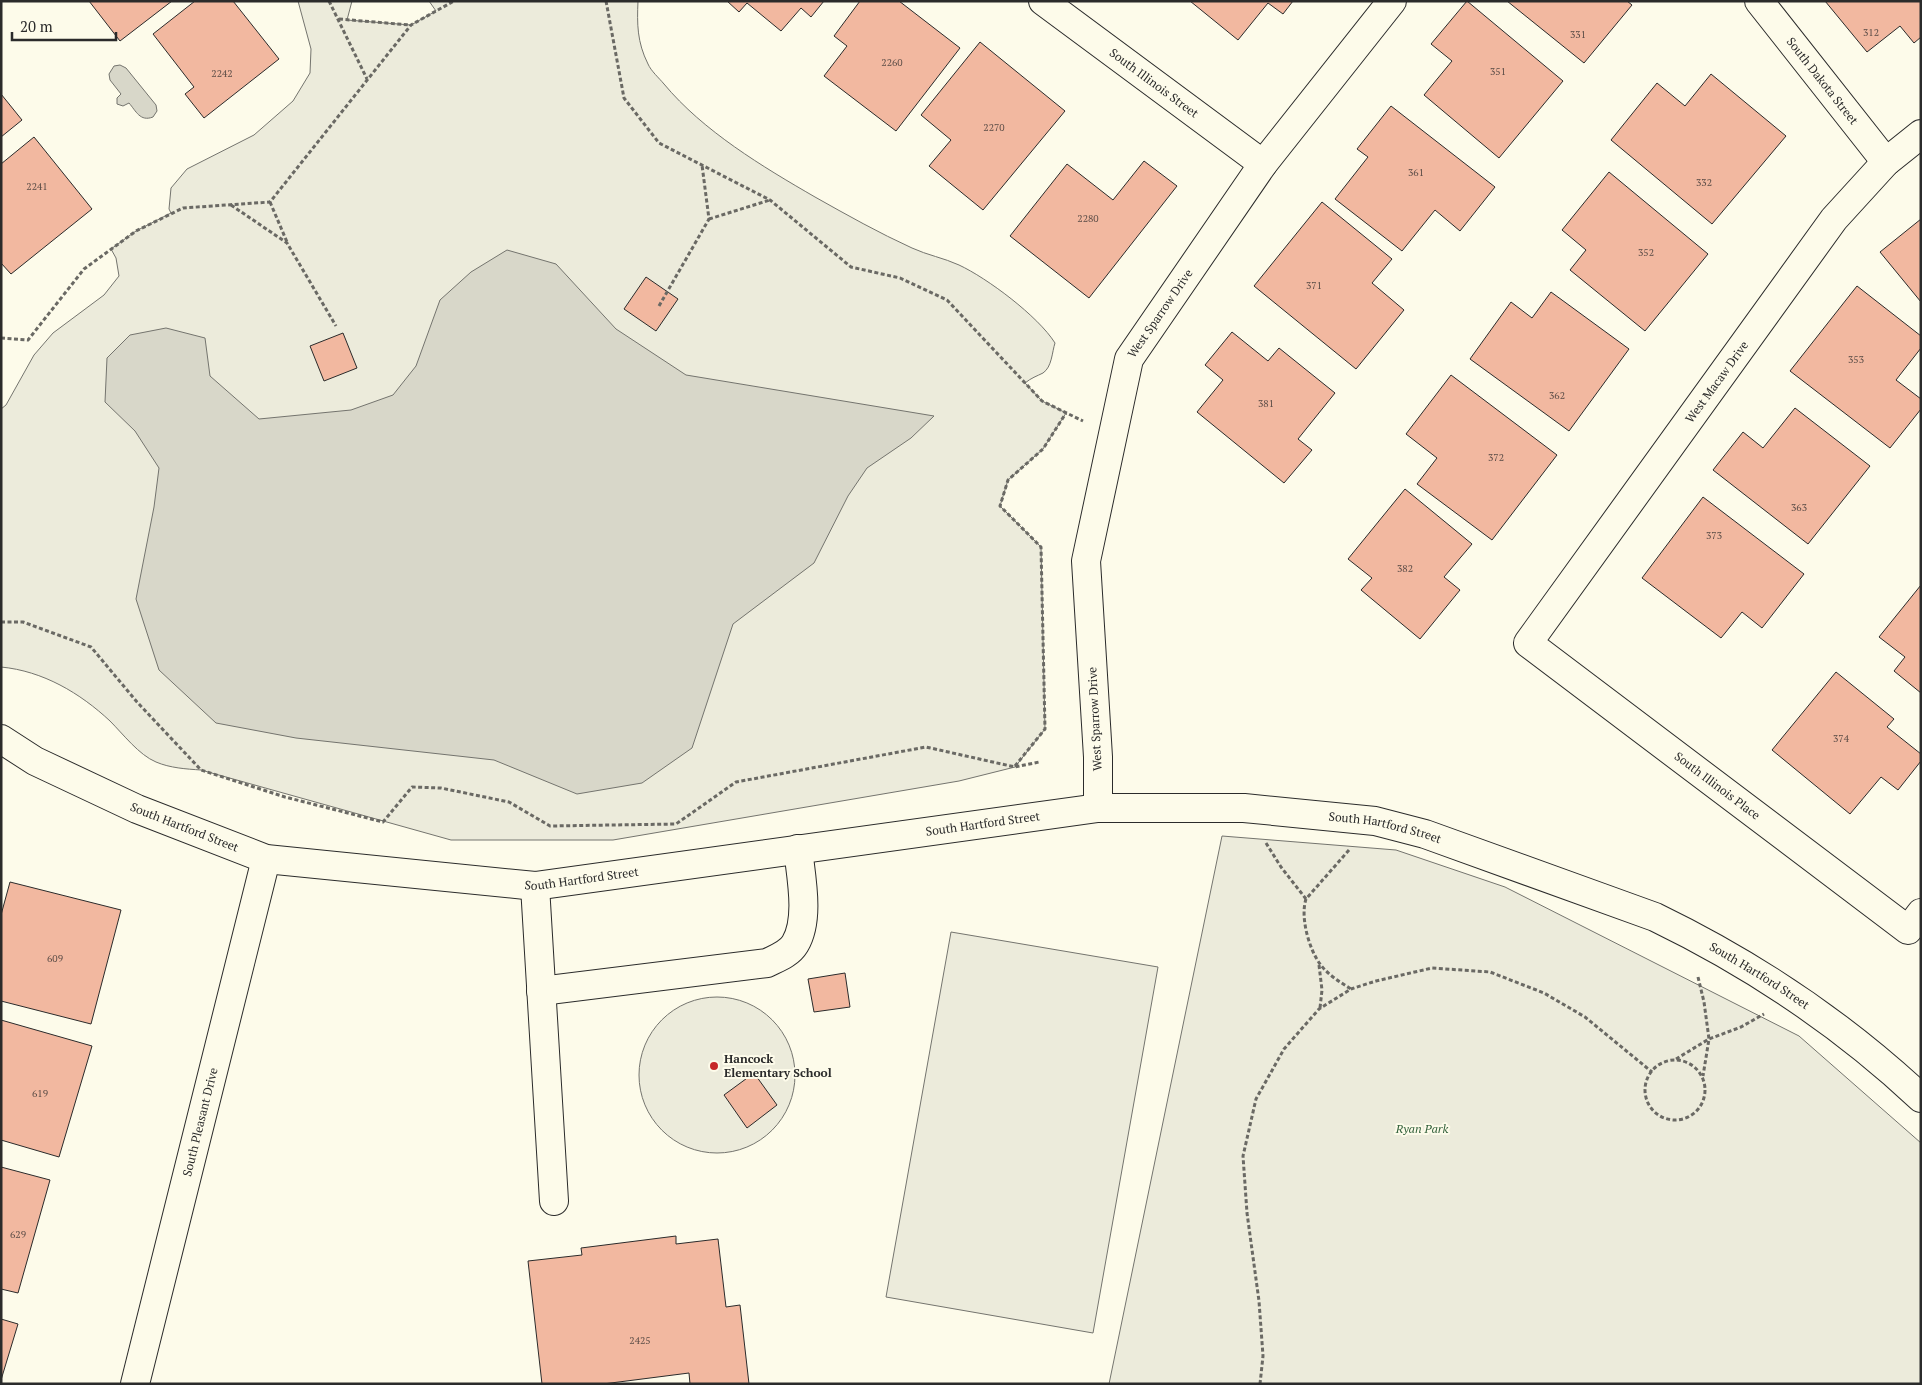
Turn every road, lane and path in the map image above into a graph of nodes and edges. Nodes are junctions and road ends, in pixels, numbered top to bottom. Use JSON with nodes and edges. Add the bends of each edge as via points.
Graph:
{"nodes":[{"id":1,"x":329,"y":1,"type":"edge"},
{"id":2,"x":454,"y":1,"type":"edge"},
{"id":3,"x":606,"y":1,"type":"edge"},
{"id":4,"x":1044,"y":1,"type":"edge"},
{"id":5,"x":1392,"y":1,"type":"edge"},
{"id":6,"x":1759,"y":1,"type":"edge"},
{"id":7,"x":339,"y":19,"type":"junction"},
{"id":8,"x":411,"y":25,"type":"junction"},
{"id":9,"x":367,"y":79,"type":"junction"},
{"id":10,"x":1921,"y":134,"type":"edge"},
{"id":11,"x":1886,"y":162,"type":"junction"},
{"id":12,"x":1263,"y":164,"type":"junction"},
{"id":13,"x":702,"y":165,"type":"junction"},
{"id":14,"x":770,"y":200,"type":"junction"},
{"id":15,"x":270,"y":202,"type":"junction"},
{"id":16,"x":230,"y":204,"type":"junction"},
{"id":17,"x":709,"y":219,"type":"junction"},
{"id":18,"x":287,"y":243,"type":"junction"},
{"id":19,"x":659,"y":306,"type":"dead end"},
{"id":20,"x":336,"y":326,"type":"dead end"},
{"id":21,"x":1,"y":338,"type":"edge"},
{"id":22,"x":1066,"y":413,"type":"junction"},
{"id":23,"x":1113,"y":435,"type":"junction"},
{"id":24,"x":1,"y":622,"type":"edge"},
{"id":25,"x":1528,"y":643,"type":"joint"},
{"id":26,"x":1,"y":740,"type":"edge"},
{"id":27,"x":1039,"y":762,"type":"dead end"},
{"id":28,"x":1015,"y":767,"type":"junction"},
{"id":29,"x":1098,"y":808,"type":"junction"},
{"id":30,"x":1244,"y":808,"type":"junction"},
{"id":31,"x":1374,"y":821,"type":"junction"},
{"id":32,"x":798,"y":849,"type":"junction"},
{"id":33,"x":266,"y":859,"type":"junction"},
{"id":34,"x":534,"y":886,"type":"junction"},
{"id":35,"x":1306,"y":899,"type":"junction"},
{"id":36,"x":1914,"y":921,"type":"edge"},
{"id":37,"x":1688,"y":933,"type":"junction"},
{"id":38,"x":1319,"y":963,"type":"junction"},
{"id":39,"x":1352,"y":989,"type":"junction"},
{"id":40,"x":541,"y":991,"type":"junction"},
{"id":41,"x":1796,"y":997,"type":"junction"},
{"id":42,"x":1320,"y":1009,"type":"junction"},
{"id":43,"x":1709,"y":1039,"type":"junction"},
{"id":44,"x":1676,"y":1060,"type":"junction"},
{"id":45,"x":1652,"y":1072,"type":"junction"},
{"id":46,"x":1703,"y":1077,"type":"junction"},
{"id":47,"x":1921,"y":1098,"type":"edge"},
{"id":48,"x":554,"y":1201,"type":"dead end"},
{"id":49,"x":135,"y":1384,"type":"edge"},
{"id":50,"x":1260,"y":1384,"type":"edge"}],
"edges":[{"from":1,"to":7,"type":"path"},
{"from":2,"to":8,"type":"path"},
{"from":3,"to":13,"type":"path","via":[[624,98],[659,143]]},
{"from":4,"to":12,"type":"street","name":"South Illinois Street"},
{"from":5,"to":12,"type":"street","name":"West Sparrow Drive"},
{"from":6,"to":11,"type":"street","name":"South Dakota Street"},
{"from":7,"to":8,"type":"path"},
{"from":7,"to":9,"type":"path"},
{"from":8,"to":9,"type":"path"},
{"from":9,"to":15,"type":"path"},
{"from":10,"to":11,"type":"street","name":"West Macaw Drive"},
{"from":11,"to":25,"type":"street","name":"West Macaw Drive","via":[[1834,219]]},
{"from":12,"to":23,"type":"street","name":"West Sparrow Drive","via":[[1129,359]]},
{"from":13,"to":14,"type":"path"},
{"from":13,"to":17,"type":"path"},
{"from":14,"to":17,"type":"path"},
{"from":14,"to":22,"type":"path","via":[[851,267],[900,278],[947,300],[1042,401]]},
{"from":15,"to":16,"type":"path"},
{"from":15,"to":18,"type":"path"},
{"from":16,"to":18,"type":"path"},
{"from":16,"to":21,"type":"path","via":[[183,208],[136,231],[84,269],[28,340]]},
{"from":17,"to":19,"type":"path"},
{"from":18,"to":20,"type":"path"},
{"from":22,"to":23,"type":"path"},
{"from":22,"to":28,"type":"path","via":[[1043,449],[1008,480],[1000,506],[1041,547],[1045,729]]},
{"from":23,"to":29,"type":"street","name":"West Sparrow Drive","via":[[1086,561]]},
{"from":24,"to":28,"type":"path","via":[[24,622],[91,648],[201,770],[285,797],[383,822],[412,787],[441,788],[509,802],[550,826],[676,824],[736,782],[926,747]]},
{"from":25,"to":36,"type":"street","name":"South Illinois Place"},
{"from":26,"to":33,"type":"street","name":"South Hartford Street","via":[[35,761],[138,809]]},
{"from":27,"to":28,"type":"path"},
{"from":29,"to":30,"type":"street","name":"South Hartford Street"},
{"from":29,"to":32,"type":"street","name":"South Hartford Street"},
{"from":30,"to":31,"type":"street","name":"South Hartford Street"},
{"from":30,"to":35,"type":"path","via":[[1281,867]]},
{"from":31,"to":35,"type":"path"},
{"from":31,"to":37,"type":"street","name":"South Hartford Street","via":[[1425,834],[1655,917]]},
{"from":32,"to":34,"type":"street","name":"South Hartford Street"},
{"from":32,"to":40,"type":"street","via":[[803,927],[794,945],[782,957],[767,962]]},
{"from":33,"to":34,"type":"street","name":"South Hartford Street"},
{"from":33,"to":49,"type":"street","name":"South Pleasant Drive"},
{"from":34,"to":40,"type":"street"},
{"from":35,"to":38,"type":"path","via":[[1303,907],[1306,932]]},
{"from":37,"to":41,"type":"street","name":"South Hartford Street"},
{"from":37,"to":43,"type":"path"},
{"from":38,"to":39,"type":"path"},
{"from":38,"to":42,"type":"path"},
{"from":39,"to":42,"type":"path"},
{"from":39,"to":45,"type":"path","via":[[1432,968],[1490,972],[1544,993],[1585,1017]]},
{"from":40,"to":48,"type":"street"},
{"from":41,"to":43,"type":"path","via":[[1741,1027]]},
{"from":41,"to":47,"type":"street","name":"South Hartford Street"},
{"from":42,"to":50,"type":"path","via":[[1284,1049],[1256,1099],[1244,1156],[1263,1356]]},
{"from":43,"to":44,"type":"path"},
{"from":43,"to":46,"type":"path"},
{"from":44,"to":45,"type":"path","via":[[1665,1062]]},
{"from":44,"to":46,"type":"path","via":[[1687,1062]]},
{"from":45,"to":46,"type":"path","via":[[1645,1087],[1646,1098],[1659,1116],[1669,1120],[1680,1120],[1699,1109],[1704,1099]]}]}
